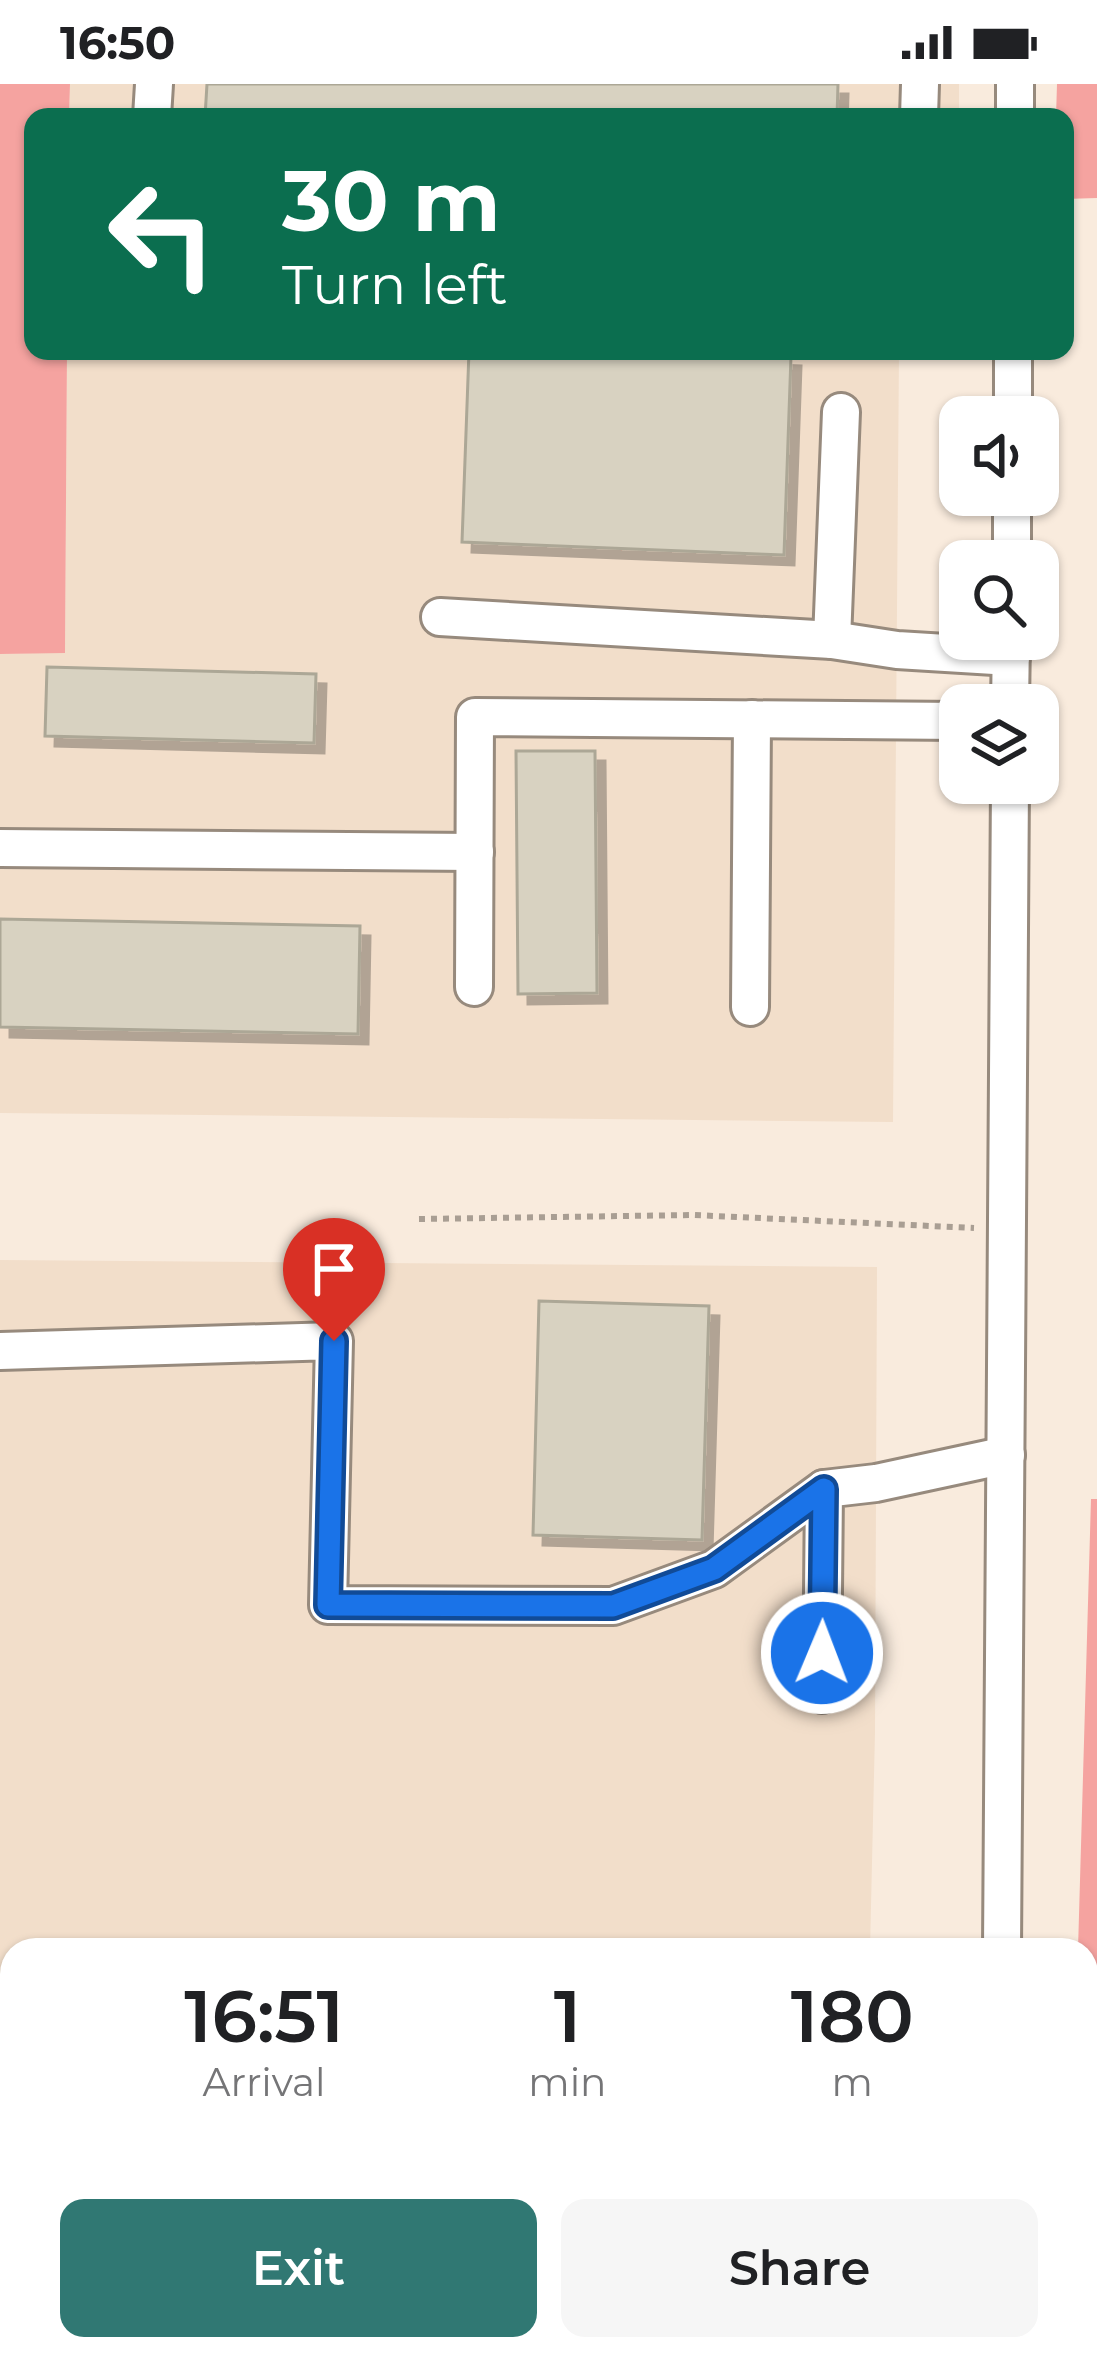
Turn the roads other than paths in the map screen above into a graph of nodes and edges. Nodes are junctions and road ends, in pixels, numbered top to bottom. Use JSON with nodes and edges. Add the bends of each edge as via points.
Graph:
{"nodes":[{"id":1,"x":1013,"y":360,"type":"edge"},
{"id":2,"x":1013,"y":396,"type":"edge"},
{"id":3,"x":841,"y":412,"type":"dead end"},
{"id":4,"x":440,"y":616,"type":"dead end"},
{"id":5,"x":832,"y":640,"type":"junction"},
{"id":6,"x":939,"y":649,"type":"edge"},
{"id":7,"x":752,"y":719,"type":"junction"},
{"id":8,"x":939,"y":721,"type":"edge"},
{"id":9,"x":1010,"y":804,"type":"edge"},
{"id":10,"x":0,"y":848,"type":"edge"},
{"id":11,"x":475,"y":852,"type":"junction"},
{"id":12,"x":474,"y":987,"type":"dead end"},
{"id":13,"x":750,"y":1006,"type":"dead end"},
{"id":14,"x":0,"y":1351,"type":"edge"},
{"id":15,"x":1006,"y":1455,"type":"junction"},
{"id":16,"x":824,"y":1489,"type":"junction"},
{"id":17,"x":822,"y":1694,"type":"dead end"},
{"id":18,"x":1002,"y":1938,"type":"edge"}],
"edges":[{"from":1,"to":2,"type":"street"},
{"from":3,"to":5,"type":"street"},
{"from":4,"to":5,"type":"street"},
{"from":5,"to":6,"type":"street"},
{"from":7,"to":8,"type":"street"},
{"from":7,"to":11,"type":"street","via":[[475,717]]},
{"from":7,"to":13,"type":"street"},
{"from":9,"to":15,"type":"street"},
{"from":10,"to":11,"type":"street"},
{"from":11,"to":12,"type":"street"},
{"from":14,"to":16,"type":"street","via":[[334,1341],[328,1605],[613,1606],[714,1569]]},
{"from":15,"to":16,"type":"street"},
{"from":15,"to":18,"type":"street"},
{"from":16,"to":17,"type":"street"}]}
